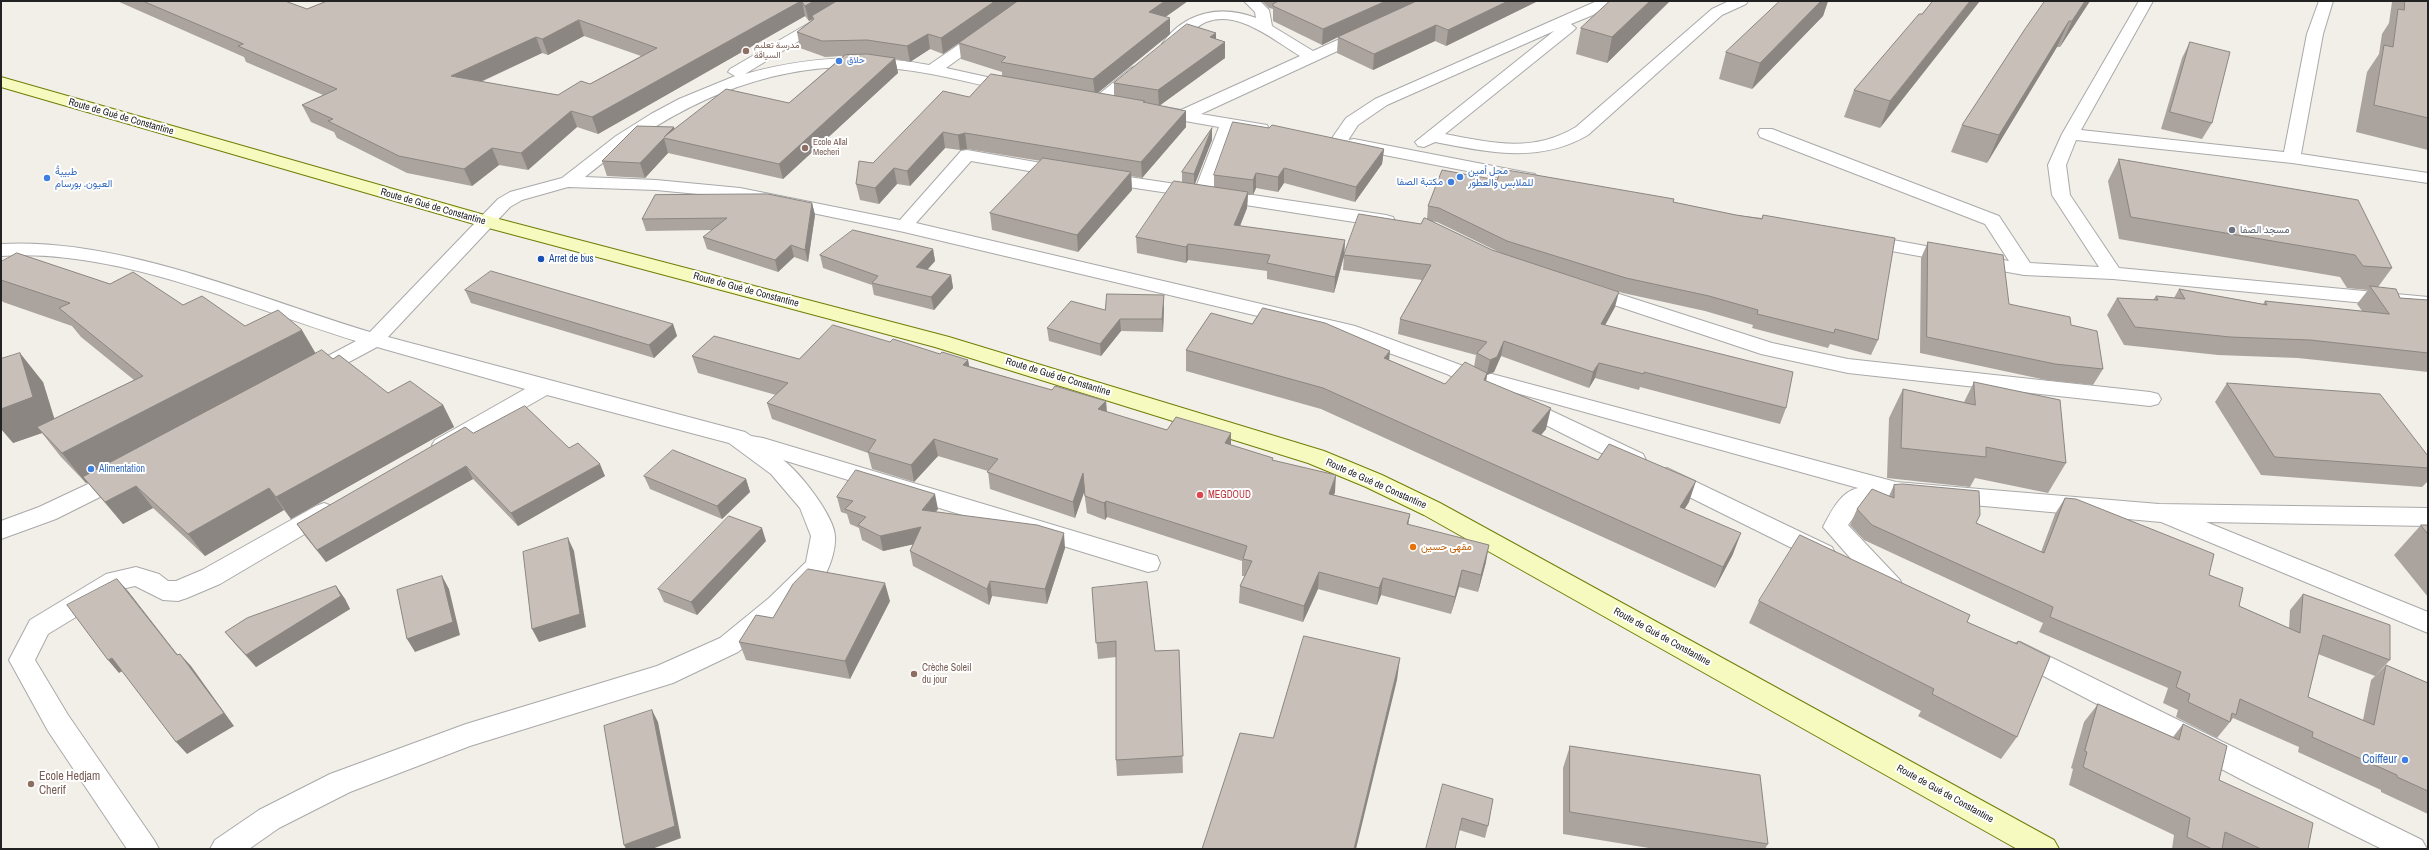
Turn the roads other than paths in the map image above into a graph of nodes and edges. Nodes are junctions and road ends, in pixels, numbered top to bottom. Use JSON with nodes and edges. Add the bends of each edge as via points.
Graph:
{"nodes":[{"id":1,"x":857,"y":1,"type":"edge"},
{"id":2,"x":1032,"y":1,"type":"edge"},
{"id":3,"x":1251,"y":1,"type":"edge"},
{"id":4,"x":1608,"y":1,"type":"edge"},
{"id":5,"x":1741,"y":1,"type":"edge"},
{"id":6,"x":2146,"y":1,"type":"edge"},
{"id":7,"x":2326,"y":1,"type":"edge"},
{"id":8,"x":1588,"y":12,"type":"junction"},
{"id":9,"x":1376,"y":27,"type":"edge"},
{"id":10,"x":1265,"y":29,"type":"junction"},
{"id":11,"x":1158,"y":54,"type":"edge"},
{"id":12,"x":1312,"y":57,"type":"junction"},
{"id":13,"x":1146,"y":64,"type":"edge"},
{"id":14,"x":931,"y":71,"type":"junction"},
{"id":15,"x":1,"y":82,"type":"edge"},
{"id":16,"x":1032,"y":91,"type":"edge"},
{"id":17,"x":695,"y":96,"type":"junction"},
{"id":18,"x":1184,"y":115,"type":"junction"},
{"id":19,"x":1228,"y":124,"type":"junction"},
{"id":20,"x":1280,"y":132,"type":"edge"},
{"id":21,"x":1766,"y":133,"type":"dead end"},
{"id":22,"x":2070,"y":134,"type":"junction"},
{"id":23,"x":1431,"y":136,"type":"junction"},
{"id":24,"x":1408,"y":154,"type":"junction"},
{"id":25,"x":2292,"y":158,"type":"junction"},
{"id":26,"x":2428,"y":178,"type":"edge"},
{"id":27,"x":568,"y":182,"type":"junction"},
{"id":28,"x":1549,"y":182,"type":"edge"},
{"id":29,"x":1202,"y":195,"type":"junction"},
{"id":30,"x":488,"y":222,"type":"junction"},
{"id":31,"x":1406,"y":224,"type":"edge"},
{"id":32,"x":904,"y":226,"type":"junction"},
{"id":33,"x":1845,"y":237,"type":"edge"},
{"id":34,"x":1,"y":250,"type":"edge"},
{"id":35,"x":2024,"y":269,"type":"junction"},
{"id":36,"x":2113,"y":273,"type":"junction"},
{"id":37,"x":1572,"y":285,"type":"edge"},
{"id":38,"x":2428,"y":303,"type":"edge"},
{"id":39,"x":374,"y":340,"type":"junction"},
{"id":40,"x":1454,"y":369,"type":"junction"},
{"id":41,"x":297,"y":381,"type":"edge"},
{"id":42,"x":546,"y":386,"type":"junction"},
{"id":43,"x":2150,"y":399,"type":"dead end"},
{"id":44,"x":737,"y":437,"type":"junction"},
{"id":45,"x":423,"y":456,"type":"edge"},
{"id":46,"x":136,"y":468,"type":"edge"},
{"id":47,"x":1895,"y":490,"type":"junction"},
{"id":48,"x":341,"y":503,"type":"edge"},
{"id":49,"x":2159,"y":513,"type":"junction"},
{"id":50,"x":2428,"y":517,"type":"edge"},
{"id":51,"x":1,"y":530,"type":"edge"},
{"id":52,"x":1148,"y":563,"type":"dead end"},
{"id":53,"x":1891,"y":587,"type":"junction"},
{"id":54,"x":1912,"y":597,"type":"edge"},
{"id":55,"x":2428,"y":623,"type":"edge"},
{"id":56,"x":2001,"y":642,"type":"edge"},
{"id":57,"x":144,"y":849,"type":"edge"},
{"id":58,"x":225,"y":849,"type":"edge"},
{"id":59,"x":2044,"y":849,"type":"edge"},
{"id":60,"x":2412,"y":849,"type":"edge"}],
"edges":[{"from":1,"to":17,"type":"street"},
{"from":2,"to":14,"type":"street"},
{"from":3,"to":10,"type":"street","via":[[1262,10]]},
{"from":4,"to":8,"type":"street"},
{"from":5,"to":23,"type":"street","via":[[1717,12],[1582,131],[1561,143],[1530,149],[1492,148]]},
{"from":6,"to":22,"type":"street"},
{"from":7,"to":25,"type":"street","via":[[2315,34]]},
{"from":8,"to":23,"type":"street"},
{"from":8,"to":24,"type":"street","via":[[1381,102],[1332,140]]},
{"from":9,"to":12,"type":"street"},
{"from":10,"to":11,"type":"street","via":[[1241,17],[1213,15],[1200,19]]},
{"from":10,"to":12,"type":"street"},
{"from":12,"to":18,"type":"street"},
{"from":13,"to":18,"type":"street","via":[[1091,102]]},
{"from":14,"to":16,"type":"street"},
{"from":14,"to":17,"type":"street","via":[[870,62],[807,64],[760,74]]},
{"from":15,"to":30,"type":"main road","name":"Route de Gué de Constantine"},
{"from":17,"to":27,"type":"street","via":[[630,134]]},
{"from":18,"to":19,"type":"street"},
{"from":19,"to":20,"type":"street"},
{"from":19,"to":29,"type":"street"},
{"from":21,"to":35,"type":"street","via":[[1992,220]]},
{"from":22,"to":25,"type":"street"},
{"from":22,"to":36,"type":"street","via":[[2057,165],[2061,195]]},
{"from":23,"to":24,"type":"street"},
{"from":24,"to":28,"type":"street"},
{"from":25,"to":26,"type":"street"},
{"from":27,"to":30,"type":"street","via":[[516,196],[504,203]]},
{"from":27,"to":32,"type":"street","via":[[656,184],[740,193]]},
{"from":29,"to":31,"type":"street"},
{"from":29,"to":32,"type":"street","via":[[966,155]]},
{"from":30,"to":39,"type":"street"},
{"from":30,"to":59,"type":"main road","name":"Route de Gué de Constantine","via":[[942,342],[1316,457],[1374,481],[1439,513]]},
{"from":32,"to":40,"type":"street","via":[[1348,330]]},
{"from":33,"to":35,"type":"street"},
{"from":34,"to":39,"type":"street","via":[[44,248],[84,253],[214,288]]},
{"from":35,"to":36,"type":"street"},
{"from":36,"to":38,"type":"street"},
{"from":37,"to":43,"type":"street","via":[[1768,349],[1848,366]]},
{"from":39,"to":41,"type":"street"},
{"from":39,"to":42,"type":"street"},
{"from":40,"to":47,"type":"street"},
{"from":40,"to":53,"type":"street"},
{"from":42,"to":44,"type":"street"},
{"from":42,"to":45,"type":"street"},
{"from":44,"to":52,"type":"street"},
{"from":44,"to":58,"type":"street","via":[[779,468],[810,504],[823,536],[817,566],[778,605],[729,645],[664,676],[466,736],[340,783],[270,819]]},
{"from":46,"to":51,"type":"street","via":[[28,523]]},
{"from":47,"to":49,"type":"street"},
{"from":47,"to":53,"type":"street","via":[[1857,496],[1843,512],[1835,527]]},
{"from":48,"to":57,"type":"street","via":[[211,577],[178,590],[163,590],[150,581],[136,576],[115,581],[39,627],[22,660],[58,722]]},
{"from":49,"to":50,"type":"street"},
{"from":49,"to":55,"type":"street"},
{"from":53,"to":54,"type":"street"},
{"from":56,"to":60,"type":"street","via":[[2260,775]]}]}
